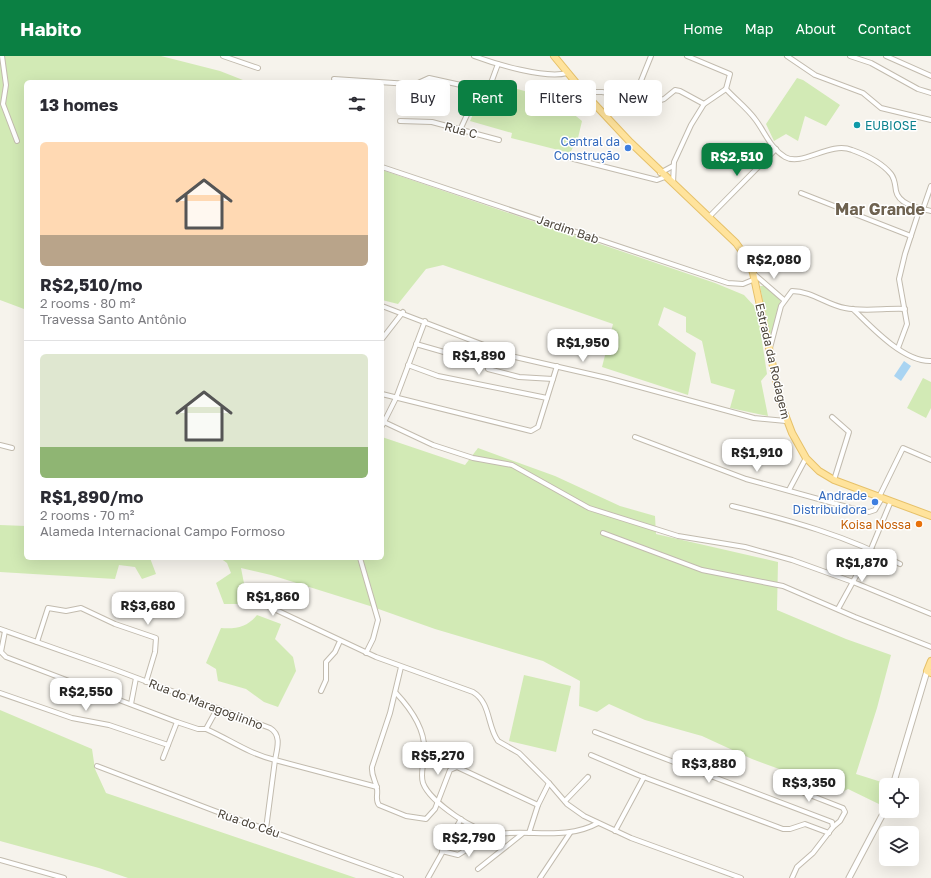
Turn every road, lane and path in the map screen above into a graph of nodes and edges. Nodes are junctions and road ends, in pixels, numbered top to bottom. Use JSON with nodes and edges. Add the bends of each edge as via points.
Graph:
{"nodes":[{"id":1,"x":2,"y":56,"type":"edge"},
{"id":2,"x":223,"y":56,"type":"edge"},
{"id":3,"x":474,"y":56,"type":"edge"},
{"id":4,"x":554,"y":56,"type":"edge"},
{"id":5,"x":651,"y":56,"type":"edge"},
{"id":6,"x":687,"y":56,"type":"edge"},
{"id":7,"x":787,"y":56,"type":"edge"},
{"id":8,"x":850,"y":56,"type":"edge"},
{"id":9,"x":886,"y":56,"type":"edge"},
{"id":10,"x":234,"y":58,"type":"edge"},
{"id":11,"x":498,"y":64,"type":"junction"},
{"id":12,"x":258,"y":68,"type":"dead end"},
{"id":13,"x":567,"y":73,"type":"junction"},
{"id":14,"x":931,"y":76,"type":"edge"},
{"id":15,"x":334,"y":78,"type":"dead end"},
{"id":16,"x":359,"y":80,"type":"edge"},
{"id":17,"x":492,"y":80,"type":"edge"},
{"id":18,"x":573,"y":80,"type":"edge"},
{"id":19,"x":641,"y":80,"type":"edge"},
{"id":20,"x":384,"y":82,"type":"edge"},
{"id":21,"x":458,"y":84,"type":"edge"},
{"id":22,"x":726,"y":89,"type":"junction"},
{"id":23,"x":931,"y":93,"type":"edge"},
{"id":24,"x":662,"y":100,"type":"edge"},
{"id":25,"x":704,"y":104,"type":"junction"},
{"id":26,"x":596,"y":105,"type":"edge"},
{"id":27,"x":466,"y":116,"type":"edge"},
{"id":28,"x":931,"y":120,"type":"edge"},
{"id":29,"x":400,"y":121,"type":"dead end"},
{"id":30,"x":460,"y":130,"type":"junction"},
{"id":31,"x":499,"y":140,"type":"dead end"},
{"id":32,"x":17,"y":141,"type":"dead end"},
{"id":33,"x":776,"y":149,"type":"junction"},
{"id":34,"x":558,"y":155,"type":"dead end"},
{"id":35,"x":673,"y":166,"type":"junction"},
{"id":36,"x":384,"y":168,"type":"edge"},
{"id":37,"x":662,"y":175,"type":"junction"},
{"id":38,"x":673,"y":184,"type":"junction"},
{"id":39,"x":931,"y":186,"type":"edge"},
{"id":40,"x":801,"y":193,"type":"dead end"},
{"id":41,"x":922,"y":209,"type":"junction"},
{"id":42,"x":931,"y":211,"type":"edge"},
{"id":43,"x":709,"y":217,"type":"junction"},
{"id":44,"x":911,"y":236,"type":"junction"},
{"id":45,"x":754,"y":276,"type":"junction"},
{"id":46,"x":784,"y":300,"type":"junction"},
{"id":47,"x":384,"y":307,"type":"edge"},
{"id":48,"x":905,"y":309,"type":"junction"},
{"id":49,"x":853,"y":310,"type":"junction"},
{"id":50,"x":403,"y":312,"type":"junction"},
{"id":51,"x":424,"y":321,"type":"junction"},
{"id":52,"x":384,"y":336,"type":"edge"},
{"id":53,"x":416,"y":344,"type":"junction"},
{"id":54,"x":487,"y":346,"type":"junction"},
{"id":55,"x":898,"y":348,"type":"junction"},
{"id":56,"x":769,"y":350,"type":"junction"},
{"id":57,"x":931,"y":361,"type":"edge"},
{"id":58,"x":408,"y":366,"type":"junction"},
{"id":59,"x":557,"y":366,"type":"junction"},
{"id":60,"x":488,"y":370,"type":"dead end"},
{"id":61,"x":552,"y":379,"type":"junction"},
{"id":62,"x":384,"y":395,"type":"edge"},
{"id":63,"x":396,"y":398,"type":"junction"},
{"id":64,"x":547,"y":398,"type":"junction"},
{"id":65,"x":832,"y":417,"type":"dead end"},
{"id":66,"x":786,"y":421,"type":"junction"},
{"id":67,"x":384,"y":422,"type":"edge"},
{"id":68,"x":384,"y":424,"type":"edge"},
{"id":69,"x":635,"y":437,"type":"dead end"},
{"id":70,"x":0,"y":445,"type":"edge"},
{"id":71,"x":12,"y":448,"type":"dead end"},
{"id":72,"x":806,"y":458,"type":"junction"},
{"id":73,"x":931,"y":460,"type":"edge"},
{"id":74,"x":834,"y":480,"type":"junction"},
{"id":75,"x":789,"y":490,"type":"junction"},
{"id":76,"x":881,"y":498,"type":"junction"},
{"id":77,"x":891,"y":501,"type":"junction"},
{"id":78,"x":732,"y":506,"type":"dead end"},
{"id":79,"x":931,"y":516,"type":"edge"},
{"id":80,"x":604,"y":533,"type":"dead end"},
{"id":81,"x":871,"y":549,"type":"junction"},
{"id":82,"x":361,"y":560,"type":"edge"},
{"id":83,"x":900,"y":564,"type":"dead end"},
{"id":84,"x":853,"y":582,"type":"junction"},
{"id":85,"x":257,"y":601,"type":"dead end"},
{"id":86,"x":838,"y":609,"type":"junction"},
{"id":87,"x":931,"y":614,"type":"edge"},
{"id":88,"x":0,"y":629,"type":"edge"},
{"id":89,"x":6,"y":631,"type":"junction"},
{"id":90,"x":340,"y":641,"type":"junction"},
{"id":91,"x":37,"y":642,"type":"junction"},
{"id":92,"x":931,"y":646,"type":"edge"},
{"id":93,"x":366,"y":653,"type":"junction"},
{"id":94,"x":931,"y":661,"type":"edge"},
{"id":95,"x":401,"y":667,"type":"junction"},
{"id":96,"x":929,"y":672,"type":"edge"},
{"id":97,"x":136,"y":678,"type":"junction"},
{"id":98,"x":146,"y":682,"type":"junction"},
{"id":99,"x":321,"y":691,"type":"dead end"},
{"id":100,"x":0,"y":693,"type":"edge"},
{"id":101,"x":396,"y":693,"type":"junction"},
{"id":102,"x":131,"y":704,"type":"junction"},
{"id":103,"x":217,"y":709,"type":"junction"},
{"id":104,"x":176,"y":722,"type":"junction"},
{"id":105,"x":206,"y":730,"type":"junction"},
{"id":106,"x":595,"y":732,"type":"dead end"},
{"id":107,"x":168,"y":745,"type":"junction"},
{"id":108,"x":591,"y":755,"type":"dead end"},
{"id":109,"x":163,"y":758,"type":"dead end"},
{"id":110,"x":275,"y":760,"type":"junction"},
{"id":111,"x":97,"y":766,"type":"dead end"},
{"id":112,"x":781,"y":775,"type":"dead end"},
{"id":113,"x":588,"y":777,"type":"dead end"},
{"id":114,"x":644,"y":777,"type":"junction"},
{"id":115,"x":896,"y":778,"type":"edge"},
{"id":116,"x":549,"y":783,"type":"junction"},
{"id":117,"x":377,"y":787,"type":"junction"},
{"id":118,"x":565,"y":801,"type":"junction"},
{"id":119,"x":438,"y":802,"type":"junction"},
{"id":120,"x":538,"y":805,"type":"junction"},
{"id":121,"x":881,"y":818,"type":"edge"},
{"id":122,"x":461,"y":819,"type":"junction"},
{"id":123,"x":598,"y":824,"type":"junction"},
{"id":124,"x":833,"y":828,"type":"junction"},
{"id":125,"x":266,"y":829,"type":"junction"},
{"id":126,"x":615,"y":831,"type":"junction"},
{"id":127,"x":529,"y":833,"type":"junction"},
{"id":128,"x":570,"y":833,"type":"junction"},
{"id":129,"x":829,"y":833,"type":"junction"},
{"id":130,"x":492,"y":834,"type":"junction"},
{"id":131,"x":522,"y":834,"type":"junction"},
{"id":132,"x":442,"y":851,"type":"junction"},
{"id":133,"x":0,"y":860,"type":"edge"},
{"id":134,"x":478,"y":869,"type":"dead end"},
{"id":135,"x":64,"y":878,"type":"edge"},
{"id":136,"x":401,"y":878,"type":"edge"},
{"id":137,"x":428,"y":878,"type":"edge"},
{"id":138,"x":540,"y":878,"type":"edge"},
{"id":139,"x":741,"y":878,"type":"edge"},
{"id":140,"x":792,"y":878,"type":"edge"},
{"id":141,"x":849,"y":878,"type":"edge"}],
"edges":[{"from":1,"to":32,"type":"street","via":[[6,85],[3,104]]},
{"from":2,"to":10,"type":"street"},
{"from":3,"to":11,"type":"street"},
{"from":4,"to":13,"type":"main road","name":"Estrada da Rodagem"},
{"from":5,"to":19,"type":"street"},
{"from":6,"to":22,"type":"street","via":[[730,74]]},
{"from":7,"to":28,"type":"street","via":[[815,75],[863,93],[881,108]]},
{"from":8,"to":23,"type":"street","via":[[871,63],[918,89]]},
{"from":9,"to":14,"type":"street"},
{"from":10,"to":12,"type":"street"},
{"from":11,"to":13,"type":"street","via":[[554,74]]},
{"from":11,"to":17,"type":"street"},
{"from":13,"to":18,"type":"main road","name":"Estrada da Rodagem"},
{"from":15,"to":16,"type":"street"},
{"from":20,"to":21,"type":"street","via":[[409,84],[429,78]]},
{"from":22,"to":25,"type":"street"},
{"from":22,"to":33,"type":"street","via":[[754,117]]},
{"from":24,"to":25,"type":"street","via":[[675,90]]},
{"from":25,"to":35,"type":"street","via":[[682,143]]},
{"from":26,"to":37,"type":"main road","name":"Estrada da Rodagem"},
{"from":27,"to":30,"type":"street"},
{"from":29,"to":30,"type":"street","name":"Rua C","via":[[432,122]]},
{"from":30,"to":31,"type":"street","name":"Rua C"},
{"from":33,"to":41,"type":"street","via":[[786,158],[793,159],[838,147],[853,150],[885,168],[893,177],[898,195],[910,205]]},
{"from":33,"to":43,"type":"street"},
{"from":34,"to":37,"type":"street","via":[[657,180]]},
{"from":35,"to":37,"type":"street"},
{"from":35,"to":38,"type":"street"},
{"from":36,"to":45,"type":"street","name":"Jardim Bab","via":[[728,283],[743,284]]},
{"from":37,"to":38,"type":"main road","name":"Estrada da Rodagem"},
{"from":38,"to":43,"type":"main road","name":"Estrada da Rodagem"},
{"from":39,"to":41,"type":"street"},
{"from":40,"to":44,"type":"street"},
{"from":41,"to":42,"type":"street"},
{"from":41,"to":44,"type":"street"},
{"from":43,"to":45,"type":"main road","name":"Estrada da Rodagem","via":[[736,243],[749,261]]},
{"from":44,"to":48,"type":"street","via":[[899,279]]},
{"from":45,"to":46,"type":"street"},
{"from":45,"to":56,"type":"main road","name":"Estrada da Rodagem"},
{"from":46,"to":49,"type":"street","via":[[792,291],[797,291]]},
{"from":46,"to":56,"type":"street"},
{"from":47,"to":50,"type":"street"},
{"from":48,"to":49,"type":"street"},
{"from":48,"to":55,"type":"street","via":[[906,328]]},
{"from":49,"to":55,"type":"street"},
{"from":50,"to":51,"type":"street"},
{"from":50,"to":52,"type":"street"},
{"from":51,"to":53,"type":"street"},
{"from":51,"to":54,"type":"street"},
{"from":53,"to":54,"type":"street","via":[[465,358]]},
{"from":53,"to":58,"type":"street"},
{"from":54,"to":59,"type":"street","via":[[515,357]]},
{"from":55,"to":57,"type":"street","via":[[922,360]]},
{"from":56,"to":66,"type":"main road","name":"Estrada da Rodagem"},
{"from":58,"to":63,"type":"street"},
{"from":58,"to":64,"type":"street","via":[[438,376]]},
{"from":59,"to":61,"type":"street"},
{"from":59,"to":66,"type":"street","via":[[754,418]]},
{"from":60,"to":61,"type":"street"},
{"from":61,"to":64,"type":"street"},
{"from":62,"to":63,"type":"street"},
{"from":63,"to":64,"type":"street","via":[[531,431],[538,427]]},
{"from":63,"to":67,"type":"street"},
{"from":65,"to":74,"type":"street","via":[[849,432]]},
{"from":66,"to":72,"type":"main road","name":"Estrada da Rodagem"},
{"from":68,"to":84,"type":"street","via":[[466,456],[512,465],[590,508],[625,520],[678,536],[762,551]]},
{"from":69,"to":75,"type":"street","via":[[716,468]]},
{"from":70,"to":71,"type":"street"},
{"from":72,"to":74,"type":"main road","name":"Estrada da Rodagem","via":[[818,471]]},
{"from":72,"to":75,"type":"street"},
{"from":73,"to":76,"type":"street","via":[[903,448]]},
{"from":74,"to":76,"type":"main road","name":"Estrada da Rodagem"},
{"from":75,"to":76,"type":"street","via":[[869,512],[877,508]]},
{"from":76,"to":77,"type":"main road","name":"Estrada da Rodagem"},
{"from":77,"to":79,"type":"main road","name":"Estrada da Rodagem"},
{"from":77,"to":81,"type":"street"},
{"from":78,"to":81,"type":"street","via":[[777,517]]},
{"from":80,"to":86,"type":"street","via":[[702,570],[783,586]]},
{"from":81,"to":83,"type":"street"},
{"from":81,"to":84,"type":"street"},
{"from":82,"to":93,"type":"street","via":[[378,620]]},
{"from":84,"to":86,"type":"street"},
{"from":84,"to":87,"type":"street"},
{"from":85,"to":90,"type":"street"},
{"from":86,"to":92,"type":"street"},
{"from":88,"to":89,"type":"street","name":"Rua do Maragogiinho"},
{"from":89,"to":91,"type":"street","name":"Rua do Maragogiinho"},
{"from":89,"to":102,"type":"street","via":[[1,648],[6,657]]},
{"from":90,"to":93,"type":"street"},
{"from":90,"to":99,"type":"street","via":[[326,662],[326,680]]},
{"from":91,"to":97,"type":"street","name":"Rua do Maragogiinho"},
{"from":91,"to":98,"type":"street","via":[[48,608],[66,611],[81,608],[89,610],[115,624],[156,638],[158,641]]},
{"from":93,"to":95,"type":"street"},
{"from":94,"to":96,"type":"main road"},
{"from":95,"to":101,"type":"street"},
{"from":95,"to":116,"type":"street","via":[[479,696],[485,705],[498,741],[519,754]]},
{"from":96,"to":115,"type":"street"},
{"from":97,"to":98,"type":"street","name":"Rua do Maragogiinho"},
{"from":97,"to":102,"type":"street"},
{"from":98,"to":103,"type":"street","name":"Rua do Maragogiinho"},
{"from":100,"to":107,"type":"street","via":[[72,718],[109,725]]},
{"from":101,"to":117,"type":"street","via":[[372,767]]},
{"from":101,"to":119,"type":"street","via":[[411,711],[422,734],[425,746],[423,782]]},
{"from":102,"to":104,"type":"street"},
{"from":103,"to":105,"type":"street"},
{"from":103,"to":110,"type":"street","name":"Rua do Maragogiinho","via":[[275,732]]},
{"from":104,"to":105,"type":"street"},
{"from":104,"to":107,"type":"street"},
{"from":105,"to":110,"type":"street","via":[[248,752]]},
{"from":106,"to":124,"type":"street","via":[[828,820],[832,822]]},
{"from":107,"to":109,"type":"street"},
{"from":108,"to":114,"type":"street"},
{"from":110,"to":117,"type":"street"},
{"from":110,"to":125,"type":"street"},
{"from":111,"to":125,"type":"street","name":"Rua do Céu"},
{"from":112,"to":124,"type":"street","via":[[798,790],[843,808],[842,818]]},
{"from":113,"to":118,"type":"street"},
{"from":114,"to":126,"type":"street"},
{"from":114,"to":129,"type":"street","via":[[783,829],[806,824]]},
{"from":116,"to":118,"type":"street"},
{"from":116,"to":120,"type":"street"},
{"from":117,"to":119,"type":"street","via":[[377,804],[381,807],[422,820],[432,814]]},
{"from":118,"to":123,"type":"street","via":[[574,810]]},
{"from":119,"to":120,"type":"street","via":[[450,770],[457,767]]},
{"from":119,"to":122,"type":"street"},
{"from":120,"to":127,"type":"street"},
{"from":121,"to":141,"type":"street"},
{"from":122,"to":130,"type":"street"},
{"from":122,"to":132,"type":"street"},
{"from":123,"to":126,"type":"street"},
{"from":123,"to":128,"type":"street"},
{"from":124,"to":129,"type":"street"},
{"from":125,"to":136,"type":"street","name":"Rua do Céu"},
{"from":126,"to":139,"type":"street"},
{"from":127,"to":128,"type":"street"},
{"from":127,"to":131,"type":"street"},
{"from":128,"to":138,"type":"street"},
{"from":129,"to":140,"type":"street","via":[[814,853],[797,867]]},
{"from":130,"to":131,"type":"street"},
{"from":130,"to":132,"type":"street","via":[[458,855]]},
{"from":131,"to":134,"type":"street"},
{"from":132,"to":137,"type":"street"},
{"from":133,"to":135,"type":"street"}]}
